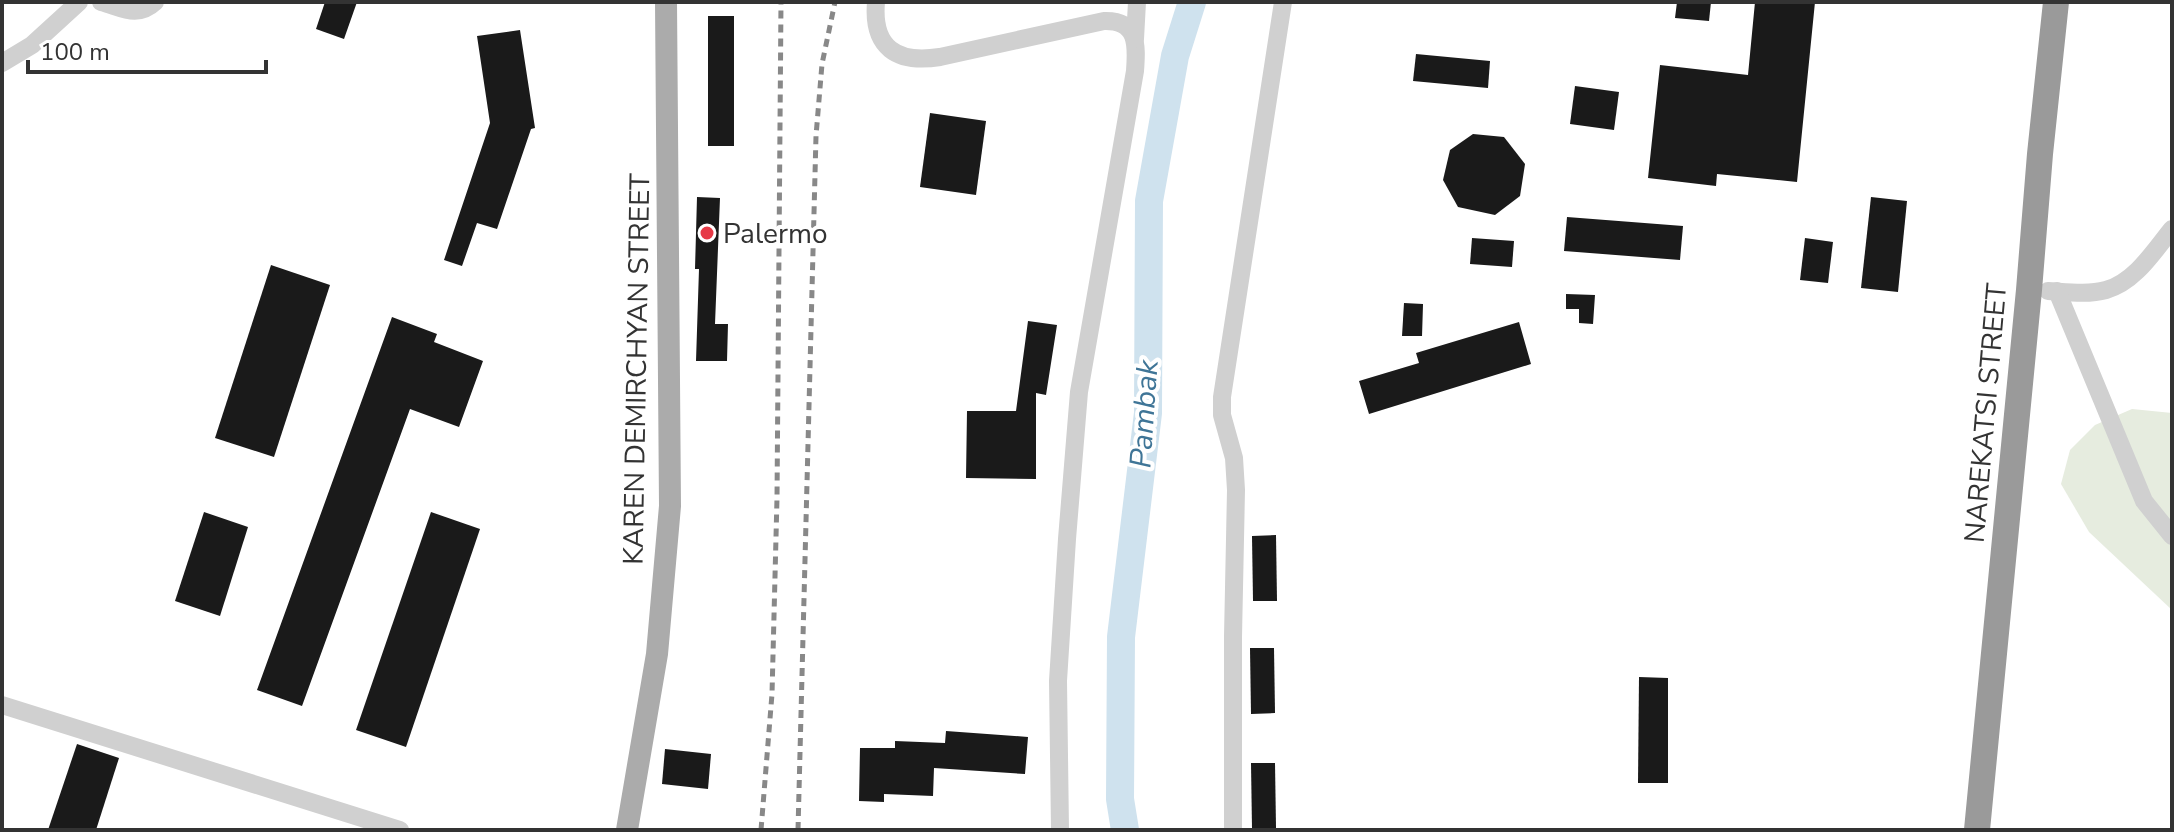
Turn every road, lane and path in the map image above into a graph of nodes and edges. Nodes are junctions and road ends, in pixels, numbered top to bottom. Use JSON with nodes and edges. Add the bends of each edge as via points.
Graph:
{"nodes":[{"id":1,"x":79,"y":2,"type":"edge"},
{"id":2,"x":101,"y":2,"type":"edge"},
{"id":3,"x":155,"y":2,"type":"edge"},
{"id":4,"x":666,"y":2,"type":"edge"},
{"id":5,"x":876,"y":2,"type":"edge"},
{"id":6,"x":1137,"y":2,"type":"edge"},
{"id":7,"x":1283,"y":2,"type":"edge"},
{"id":8,"x":2056,"y":2,"type":"edge"},
{"id":9,"x":1135,"y":39,"type":"junction"},
{"id":10,"x":2,"y":63,"type":"edge"},
{"id":11,"x":2172,"y":229,"type":"edge"},
{"id":12,"x":2029,"y":290,"type":"junction"},
{"id":13,"x":2057,"y":291,"type":"junction"},
{"id":14,"x":2172,"y":536,"type":"edge"},
{"id":15,"x":2,"y":705,"type":"edge"},
{"id":16,"x":400,"y":830,"type":"edge"},
{"id":17,"x":627,"y":830,"type":"edge"},
{"id":18,"x":1060,"y":830,"type":"edge"},
{"id":19,"x":1233,"y":830,"type":"edge"},
{"id":20,"x":1977,"y":830,"type":"edge"}],
"edges":[{"from":1,"to":10,"type":"street","via":[[32,45]]},
{"from":2,"to":3,"type":"street","via":[[135,12]]},
{"from":4,"to":17,"type":"main road","name":"KAREN DEMIRCHYAN STREET","via":[[670,506],[657,654]]},
{"from":5,"to":9,"type":"street","via":[[881,39],[887,49],[910,59],[1104,21],[1122,24]]},
{"from":6,"to":9,"type":"street"},
{"from":7,"to":19,"type":"street","via":[[1222,397],[1236,490]]},
{"from":8,"to":12,"type":"highway","name":"NAREKATSI STREET"},
{"from":9,"to":18,"type":"street","via":[[1133,84],[1079,392],[1058,681]]},
{"from":11,"to":13,"type":"street","via":[[2126,281],[2106,290]]},
{"from":12,"to":13,"type":"street"},
{"from":12,"to":20,"type":"highway","name":"NAREKATSI STREET"},
{"from":13,"to":14,"type":"street","via":[[2144,501]]},
{"from":15,"to":16,"type":"street"}]}
